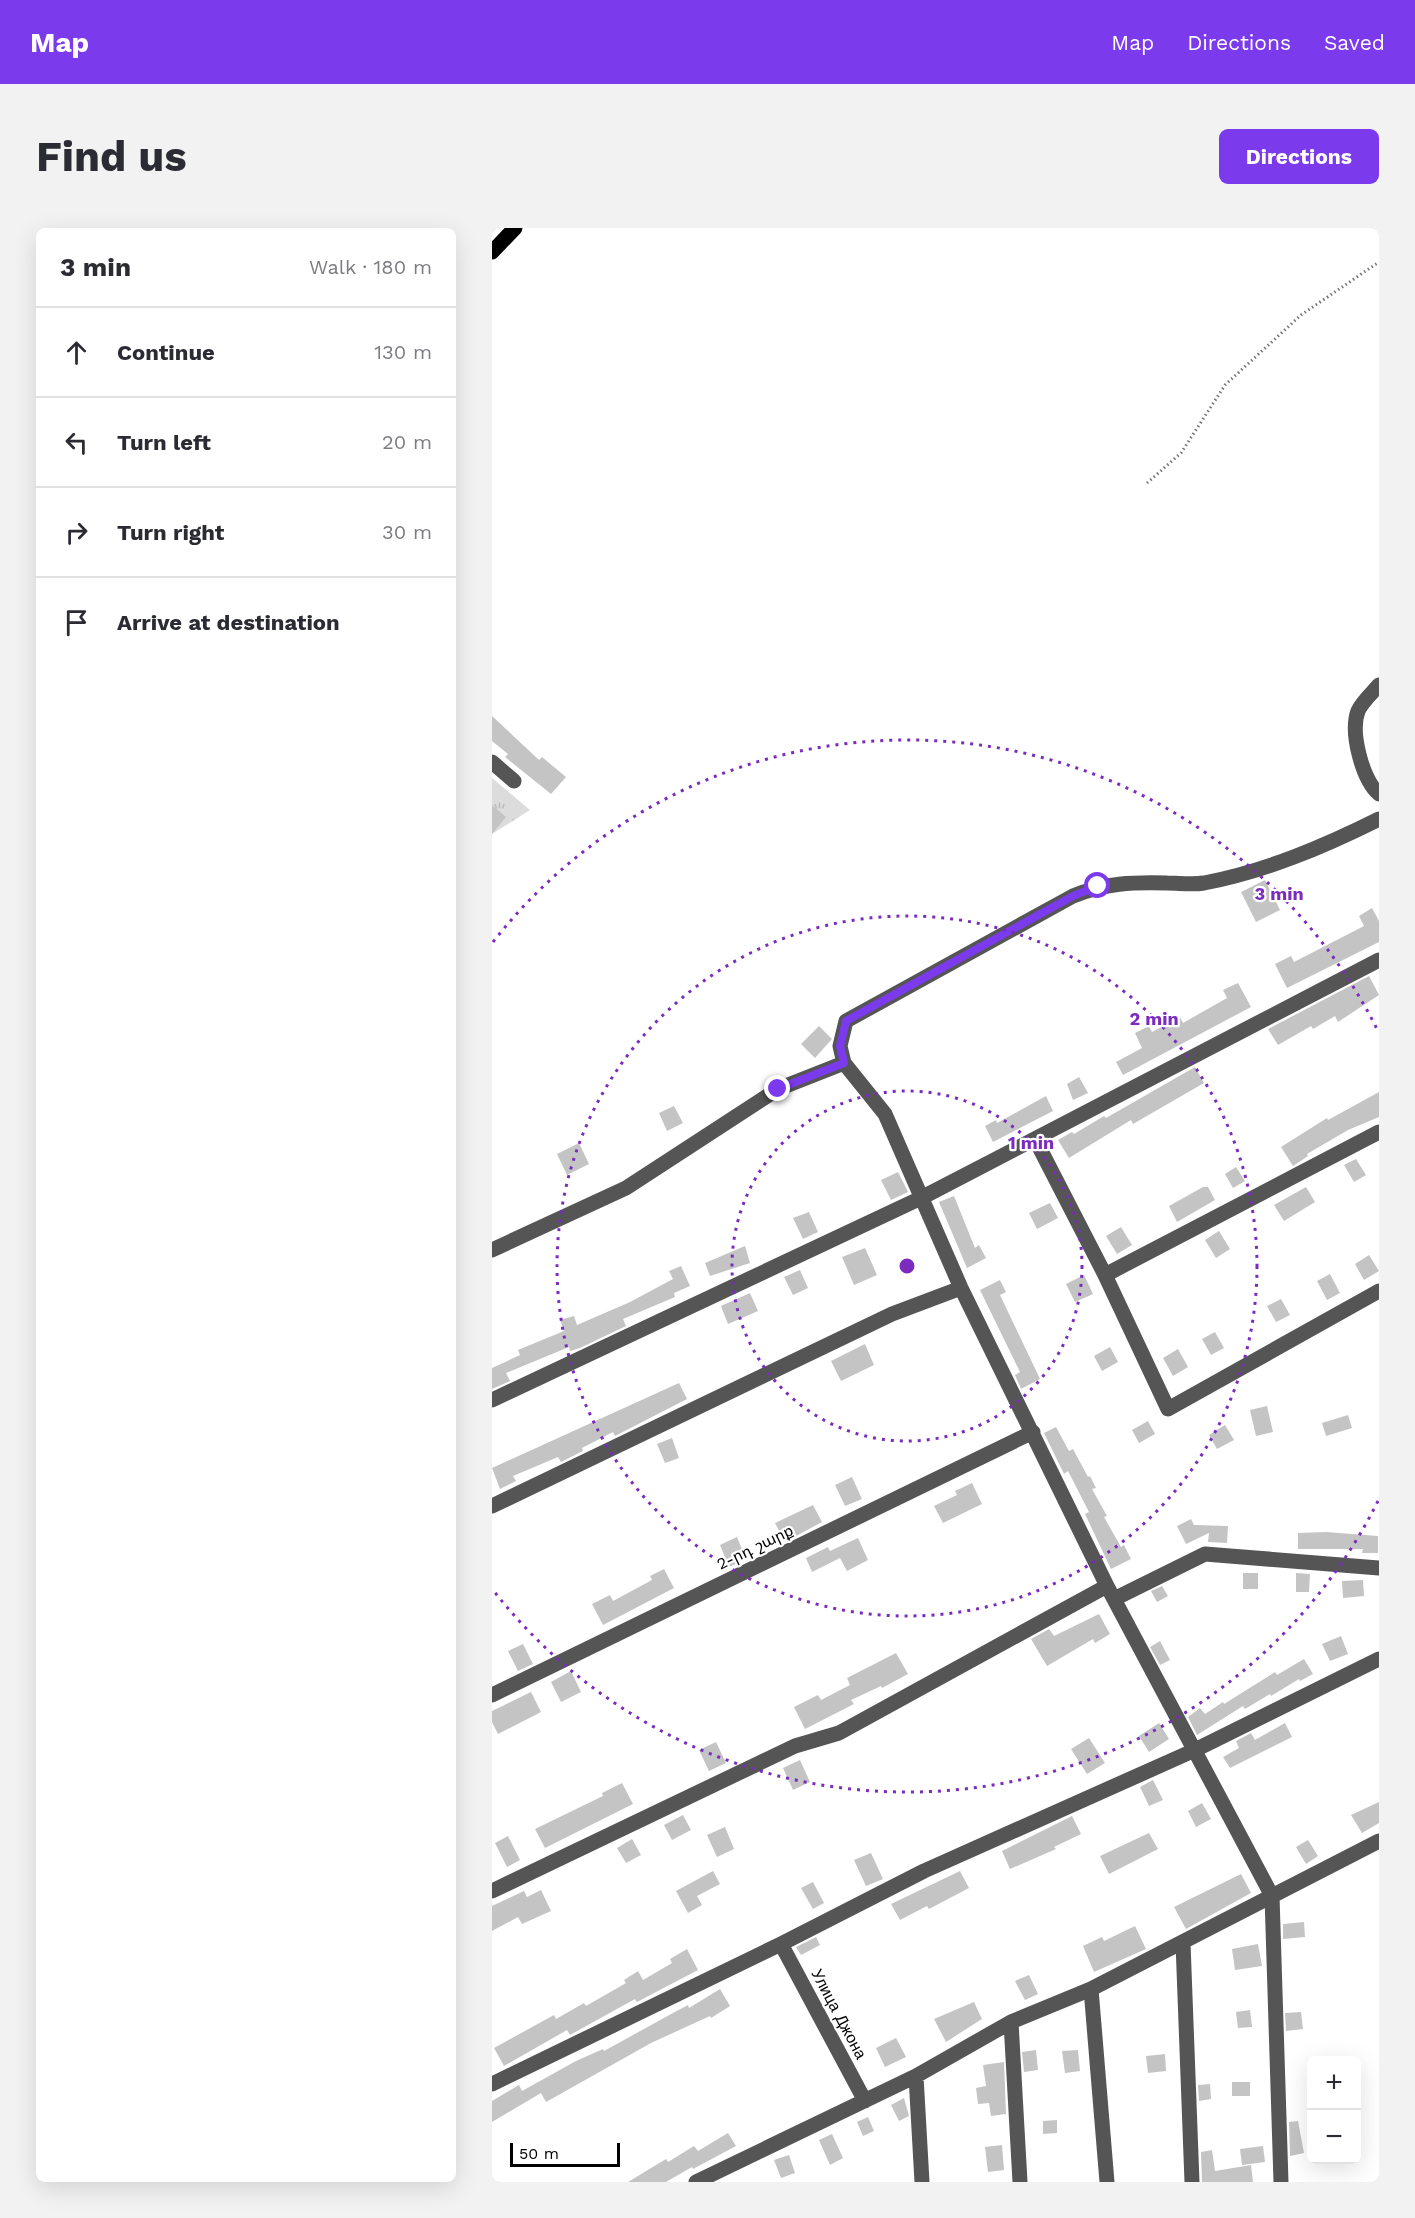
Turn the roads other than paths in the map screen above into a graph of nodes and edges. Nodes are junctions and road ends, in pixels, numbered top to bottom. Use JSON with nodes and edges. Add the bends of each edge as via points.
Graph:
{"nodes":[{"id":1,"x":515,"y":228,"type":"edge"},
{"id":2,"x":492,"y":252,"type":"edge"},
{"id":3,"x":1379,"y":685,"type":"edge"},
{"id":4,"x":492,"y":762,"type":"edge"},
{"id":5,"x":514,"y":781,"type":"dead end"},
{"id":6,"x":1379,"y":794,"type":"edge"},
{"id":7,"x":1379,"y":819,"type":"edge"},
{"id":8,"x":1379,"y":960,"type":"edge"},
{"id":9,"x":844,"y":1063,"type":"junction"},
{"id":10,"x":1379,"y":1132,"type":"edge"},
{"id":11,"x":1035,"y":1139,"type":"junction"},
{"id":12,"x":921,"y":1198,"type":"junction"},
{"id":13,"x":492,"y":1250,"type":"edge"},
{"id":14,"x":1105,"y":1275,"type":"junction"},
{"id":15,"x":961,"y":1288,"type":"junction"},
{"id":16,"x":1379,"y":1291,"type":"edge"},
{"id":17,"x":492,"y":1400,"type":"edge"},
{"id":18,"x":1033,"y":1432,"type":"junction"},
{"id":19,"x":492,"y":1506,"type":"edge"},
{"id":20,"x":1379,"y":1568,"type":"edge"},
{"id":21,"x":1110,"y":1592,"type":"junction"},
{"id":22,"x":1379,"y":1659,"type":"edge"},
{"id":23,"x":492,"y":1695,"type":"edge"},
{"id":24,"x":1196,"y":1750,"type":"junction"},
{"id":25,"x":1379,"y":1841,"type":"edge"},
{"id":26,"x":492,"y":1891,"type":"edge"},
{"id":27,"x":1272,"y":1896,"type":"junction"},
{"id":28,"x":1183,"y":1943,"type":"junction"},
{"id":29,"x":781,"y":1944,"type":"junction"},
{"id":30,"x":1091,"y":1989,"type":"junction"},
{"id":31,"x":1011,"y":2022,"type":"junction"},
{"id":32,"x":916,"y":2076,"type":"junction"},
{"id":33,"x":492,"y":2084,"type":"edge"},
{"id":34,"x":865,"y":2101,"type":"junction"},
{"id":35,"x":696,"y":2182,"type":"edge"},
{"id":36,"x":922,"y":2182,"type":"edge"},
{"id":37,"x":1020,"y":2182,"type":"edge"},
{"id":38,"x":1107,"y":2182,"type":"edge"},
{"id":39,"x":1192,"y":2182,"type":"edge"},
{"id":40,"x":1281,"y":2182,"type":"edge"}],
"edges":[{"from":1,"to":2,"type":"main road"},
{"from":3,"to":6,"type":"street","via":[[1358,710],[1356,744],[1372,788]]},
{"from":4,"to":5,"type":"street"},
{"from":7,"to":9,"type":"street","via":[[1331,843],[1270,866],[1201,883],[1132,882],[1098,886],[1073,896],[846,1021],[840,1046]]},
{"from":8,"to":11,"type":"street"},
{"from":9,"to":12,"type":"street","via":[[885,1114]]},
{"from":9,"to":13,"type":"street","via":[[778,1089],[626,1188]]},
{"from":10,"to":14,"type":"street"},
{"from":11,"to":12,"type":"street"},
{"from":11,"to":14,"type":"street"},
{"from":12,"to":15,"type":"street"},
{"from":12,"to":17,"type":"street"},
{"from":14,"to":16,"type":"street","via":[[1168,1409]]},
{"from":15,"to":18,"type":"street"},
{"from":15,"to":19,"type":"street","via":[[892,1314]]},
{"from":18,"to":21,"type":"street"},
{"from":18,"to":23,"type":"street","name":"2-րդ շարք"},
{"from":20,"to":21,"type":"street","via":[[1205,1554]]},
{"from":21,"to":24,"type":"street"},
{"from":21,"to":26,"type":"street","via":[[839,1733],[795,1746]]},
{"from":22,"to":24,"type":"street"},
{"from":24,"to":27,"type":"street"},
{"from":24,"to":29,"type":"street","via":[[924,1871]]},
{"from":25,"to":27,"type":"street"},
{"from":27,"to":28,"type":"street"},
{"from":27,"to":40,"type":"street"},
{"from":28,"to":30,"type":"street"},
{"from":28,"to":39,"type":"street"},
{"from":29,"to":33,"type":"street"},
{"from":29,"to":34,"type":"street","name":"Улица Джона"},
{"from":30,"to":31,"type":"street"},
{"from":30,"to":38,"type":"street"},
{"from":31,"to":32,"type":"street"},
{"from":31,"to":37,"type":"street"},
{"from":32,"to":34,"type":"street"},
{"from":32,"to":36,"type":"street"},
{"from":34,"to":35,"type":"street"}]}
